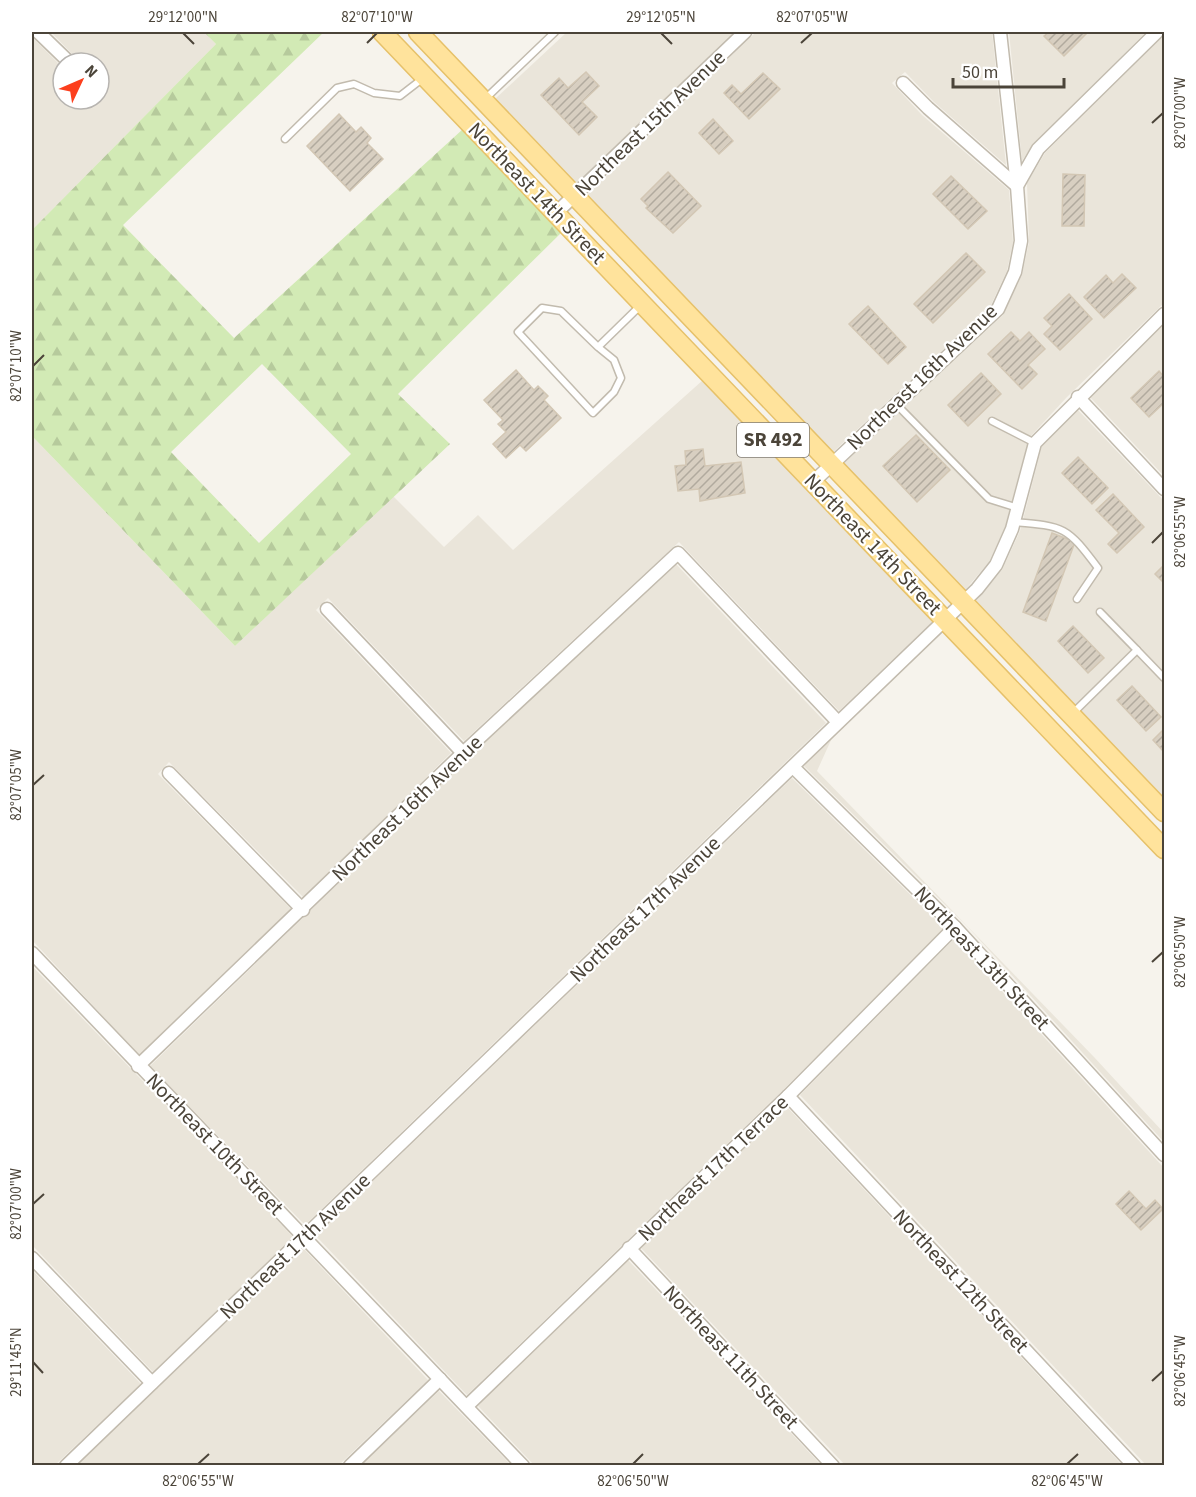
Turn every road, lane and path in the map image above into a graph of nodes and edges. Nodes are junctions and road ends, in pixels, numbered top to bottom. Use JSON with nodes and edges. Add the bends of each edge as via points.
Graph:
{"nodes":[{"id":1,"x":38,"y":32,"type":"edge"},
{"id":2,"x":382,"y":32,"type":"edge"},
{"id":3,"x":418,"y":32,"type":"edge"},
{"id":4,"x":555,"y":32,"type":"edge"},
{"id":5,"x":745,"y":32,"type":"edge"},
{"id":6,"x":1000,"y":32,"type":"edge"},
{"id":7,"x":1157,"y":32,"type":"edge"},
{"id":8,"x":58,"y":51,"type":"edge"},
{"id":9,"x":425,"y":77,"type":"junction"},
{"id":10,"x":903,"y":83,"type":"dead end"},
{"id":11,"x":484,"y":100,"type":"junction"},
{"id":12,"x":285,"y":139,"type":"dead end"},
{"id":13,"x":1017,"y":186,"type":"junction"},
{"id":14,"x":575,"y":195,"type":"junction"},
{"id":15,"x":556,"y":213,"type":"junction"},
{"id":16,"x":643,"y":304,"type":"junction"},
{"id":17,"x":1164,"y":314,"type":"edge"},
{"id":18,"x":598,"y":347,"type":"junction"},
{"id":19,"x":1078,"y":397,"type":"junction"},
{"id":20,"x":896,"y":404,"type":"junction"},
{"id":21,"x":992,"y":421,"type":"dead end"},
{"id":22,"x":1035,"y":443,"type":"junction"},
{"id":23,"x":831,"y":464,"type":"junction"},
{"id":24,"x":813,"y":482,"type":"junction"},
{"id":25,"x":1164,"y":489,"type":"edge"},
{"id":26,"x":1018,"y":508,"type":"junction"},
{"id":27,"x":1014,"y":522,"type":"junction"},
{"id":28,"x":1077,"y":599,"type":"dead end"},
{"id":29,"x":964,"y":602,"type":"junction"},
{"id":30,"x":327,"y":609,"type":"dead end"},
{"id":31,"x":1100,"y":612,"type":"dead end"},
{"id":32,"x":946,"y":620,"type":"junction"},
{"id":33,"x":1137,"y":650,"type":"junction"},
{"id":34,"x":1164,"y":678,"type":"edge"},
{"id":35,"x":1072,"y":714,"type":"junction"},
{"id":36,"x":838,"y":722,"type":"junction"},
{"id":37,"x":463,"y":753,"type":"junction"},
{"id":38,"x":793,"y":766,"type":"junction"},
{"id":39,"x":169,"y":773,"type":"dead end"},
{"id":40,"x":1163,"y":807,"type":"edge"},
{"id":41,"x":1164,"y":849,"type":"edge"},
{"id":42,"x":303,"y":910,"type":"junction"},
{"id":43,"x":955,"y":927,"type":"junction"},
{"id":44,"x":32,"y":953,"type":"edge"},
{"id":45,"x":138,"y":1066,"type":"junction"},
{"id":46,"x":788,"y":1096,"type":"junction"},
{"id":47,"x":1164,"y":1155,"type":"edge"},
{"id":48,"x":304,"y":1237,"type":"junction"},
{"id":49,"x":629,"y":1248,"type":"junction"},
{"id":50,"x":32,"y":1258,"type":"edge"},
{"id":51,"x":440,"y":1379,"type":"junction"},
{"id":52,"x":152,"y":1383,"type":"junction"},
{"id":53,"x":467,"y":1406,"type":"junction"},
{"id":54,"x":66,"y":1466,"type":"edge"},
{"id":55,"x":350,"y":1466,"type":"edge"},
{"id":56,"x":523,"y":1466,"type":"edge"},
{"id":57,"x":833,"y":1466,"type":"edge"},
{"id":58,"x":1134,"y":1466,"type":"edge"}],
"edges":[{"from":1,"to":8,"type":"street"},
{"from":2,"to":9,"type":"main road","name":"Northeast 14th Street","number":"SR 492"},
{"from":3,"to":11,"type":"main road","name":"Northeast 14th Street","number":"SR 492"},
{"from":4,"to":11,"type":"lane"},
{"from":5,"to":14,"type":"street","name":"Northeast 15th Avenue"},
{"from":6,"to":13,"type":"street","name":"Northeast 16th Avenue"},
{"from":7,"to":13,"type":"street","via":[[1038,149]]},
{"from":9,"to":12,"type":"lane","via":[[400,96],[374,93],[354,84],[337,88]]},
{"from":9,"to":15,"type":"main road","name":"Northeast 14th Street","number":"SR 492"},
{"from":10,"to":13,"type":"street"},
{"from":11,"to":14,"type":"main road","name":"Northeast 14th Street","number":"SR 492"},
{"from":13,"to":20,"type":"street","name":"Northeast 16th Avenue","via":[[1021,241],[1015,272],[998,309]]},
{"from":14,"to":15,"type":"street","name":"Northeast 15th Avenue"},
{"from":14,"to":23,"type":"main road","name":"Northeast 14th Street","number":"SR 492"},
{"from":15,"to":16,"type":"main road","name":"Northeast 14th Street","number":"SR 492"},
{"from":16,"to":18,"type":"lane"},
{"from":16,"to":24,"type":"main road","name":"Northeast 14th Street","number":"SR 492"},
{"from":17,"to":19,"type":"street","name":"Northeast 17th Avenue"},
{"from":18,"to":18,"type":"lane","via":[[614,360],[621,378],[614,392],[593,413],[518,332],[542,308],[561,311]]},
{"from":19,"to":22,"type":"street","name":"Northeast 17th Avenue"},
{"from":19,"to":25,"type":"street"},
{"from":20,"to":23,"type":"street","name":"Northeast 16th Avenue"},
{"from":20,"to":26,"type":"lane","via":[[989,499]]},
{"from":21,"to":22,"type":"lane"},
{"from":22,"to":26,"type":"street","name":"Northeast 17th Avenue"},
{"from":23,"to":24,"type":"street","name":"Northeast 16th Avenue"},
{"from":23,"to":29,"type":"main road","name":"Northeast 14th Street","number":"SR 492"},
{"from":24,"to":32,"type":"main road","name":"Northeast 14th Street","number":"SR 492"},
{"from":26,"to":27,"type":"street","name":"Northeast 17th Avenue"},
{"from":27,"to":28,"type":"lane","via":[[1054,525],[1076,538],[1098,568]]},
{"from":27,"to":29,"type":"street","name":"Northeast 17th Avenue","via":[[996,565]]},
{"from":29,"to":32,"type":"street","name":"Northeast 17th Avenue"},
{"from":29,"to":35,"type":"main road","name":"Northeast 14th Street","number":"SR 492"},
{"from":30,"to":37,"type":"street"},
{"from":31,"to":33,"type":"lane"},
{"from":32,"to":36,"type":"street","name":"Northeast 17th Avenue"},
{"from":32,"to":41,"type":"main road","name":"Northeast 14th Street","number":"SR 492"},
{"from":33,"to":34,"type":"lane"},
{"from":33,"to":35,"type":"lane"},
{"from":35,"to":40,"type":"main road","name":"Northeast 14th Street","number":"SR 492"},
{"from":36,"to":37,"type":"street","name":"Northeast 16th Avenue","via":[[678,553]]},
{"from":36,"to":38,"type":"street","name":"Northeast 17th Avenue"},
{"from":37,"to":42,"type":"street","name":"Northeast 16th Avenue"},
{"from":38,"to":43,"type":"street","name":"Northeast 13th Street"},
{"from":38,"to":48,"type":"street","name":"Northeast 17th Avenue"},
{"from":39,"to":42,"type":"street"},
{"from":42,"to":45,"type":"street","name":"Northeast 16th Avenue"},
{"from":43,"to":46,"type":"street","name":"Northeast 17th Terrace"},
{"from":43,"to":47,"type":"street","name":"Northeast 13th Street"},
{"from":44,"to":45,"type":"street","name":"Northeast 10th Street"},
{"from":45,"to":48,"type":"street","name":"Northeast 10th Street"},
{"from":46,"to":49,"type":"street","name":"Northeast 17th Terrace"},
{"from":46,"to":58,"type":"street","name":"Northeast 12th Street"},
{"from":48,"to":51,"type":"street","name":"Northeast 10th Street"},
{"from":48,"to":52,"type":"street","name":"Northeast 17th Avenue"},
{"from":49,"to":53,"type":"street","name":"Northeast 17th Terrace"},
{"from":49,"to":57,"type":"street","name":"Northeast 11th Street"},
{"from":50,"to":52,"type":"street"},
{"from":51,"to":53,"type":"street","name":"Northeast 10th Street"},
{"from":51,"to":55,"type":"street"},
{"from":52,"to":54,"type":"street","name":"Northeast 17th Avenue"},
{"from":53,"to":56,"type":"street","name":"Northeast 10th Street"}]}
